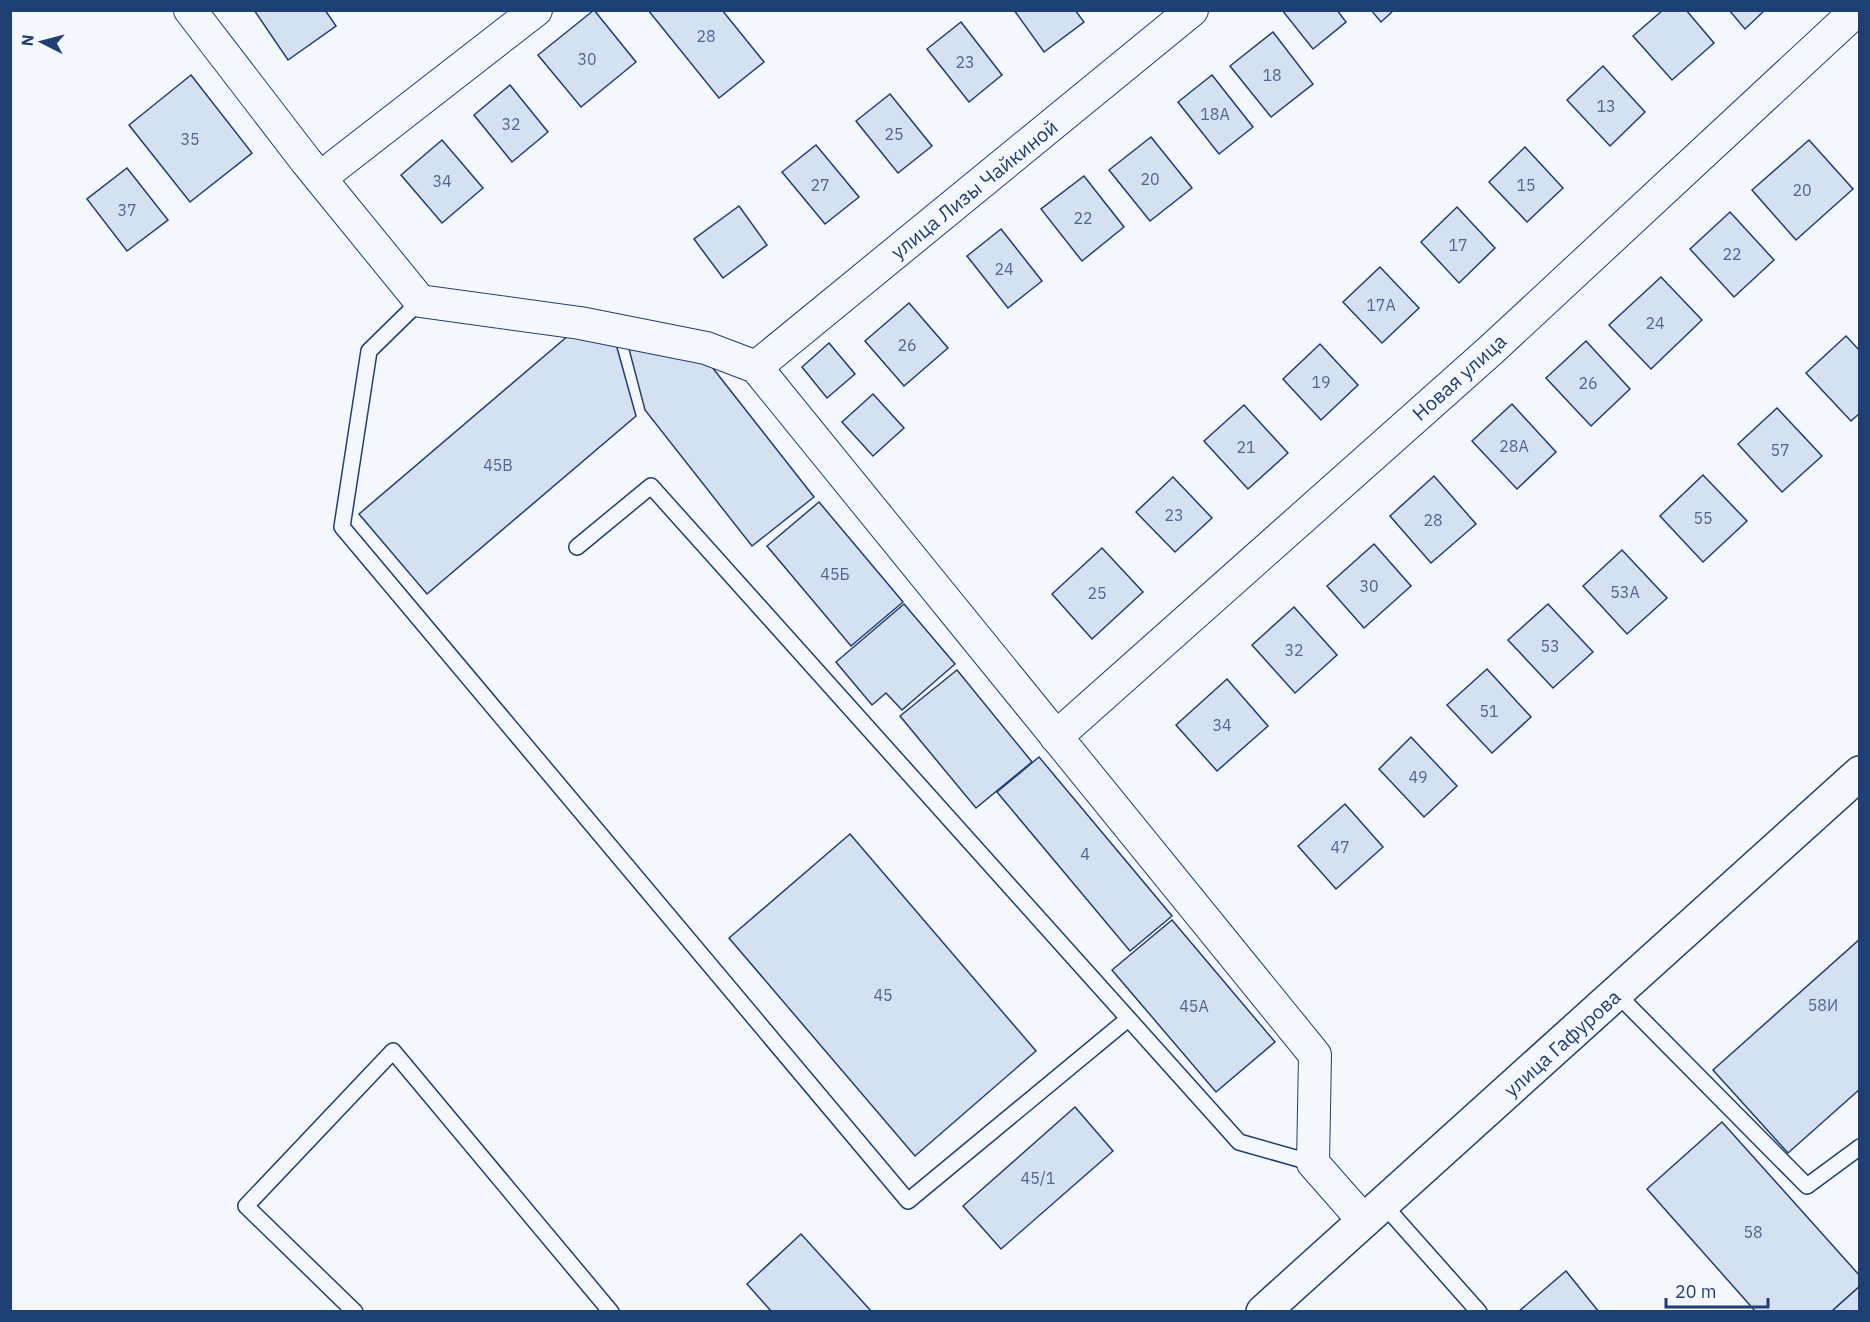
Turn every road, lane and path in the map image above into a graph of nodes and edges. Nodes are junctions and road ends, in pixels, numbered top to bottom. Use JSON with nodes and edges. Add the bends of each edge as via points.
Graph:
{"nodes":[{"id":1,"x":190,"y":10,"type":"edge"},
{"id":2,"x":536,"y":10,"type":"edge"},
{"id":3,"x":1192,"y":10,"type":"edge"},
{"id":4,"x":1857,"y":10,"type":"edge"},
{"id":5,"x":320,"y":178,"type":"junction"},
{"id":6,"x":420,"y":301,"type":"junction"},
{"id":7,"x":756,"y":367,"type":"junction"},
{"id":8,"x":577,"y":547,"type":"dead end"},
{"id":9,"x":1056,"y":737,"type":"junction"},
{"id":10,"x":1860,"y":772,"type":"edge"},
{"id":11,"x":1617,"y":993,"type":"junction"},
{"id":12,"x":1128,"y":1018,"type":"junction"},
{"id":13,"x":1860,"y":1148,"type":"edge"},
{"id":14,"x":1312,"y":1163,"type":"junction"},
{"id":15,"x":1373,"y":1212,"type":"junction"},
{"id":16,"x":355,"y":1311,"type":"edge"},
{"id":17,"x":611,"y":1311,"type":"edge"},
{"id":18,"x":1263,"y":1311,"type":"edge"},
{"id":19,"x":1479,"y":1311,"type":"edge"}],
"edges":[{"from":1,"to":5,"type":"street"},
{"from":2,"to":5,"type":"street"},
{"from":3,"to":7,"type":"street","name":"улица Лизы Чайкиной"},
{"from":4,"to":9,"type":"street","name":"Новая улица","via":[[1491,350]]},
{"from":5,"to":6,"type":"street"},
{"from":6,"to":7,"type":"street","via":[[580,323],[706,348]]},
{"from":6,"to":12,"type":"lane","via":[[369,351],[342,527],[908,1201]]},
{"from":7,"to":9,"type":"street"},
{"from":8,"to":12,"type":"lane","via":[[651,486]]},
{"from":9,"to":14,"type":"street","via":[[1315,1055]]},
{"from":10,"to":11,"type":"main road","name":"улица Гафурова"},
{"from":11,"to":13,"type":"lane","via":[[1807,1186]]},
{"from":11,"to":15,"type":"main road","name":"улица Гафурова"},
{"from":12,"to":14,"type":"lane","via":[[1239,1142]]},
{"from":14,"to":15,"type":"street"},
{"from":15,"to":18,"type":"main road","name":"улица Гафурова"},
{"from":15,"to":19,"type":"lane"},
{"from":16,"to":17,"type":"lane","via":[[246,1206],[393,1051]]}]}
